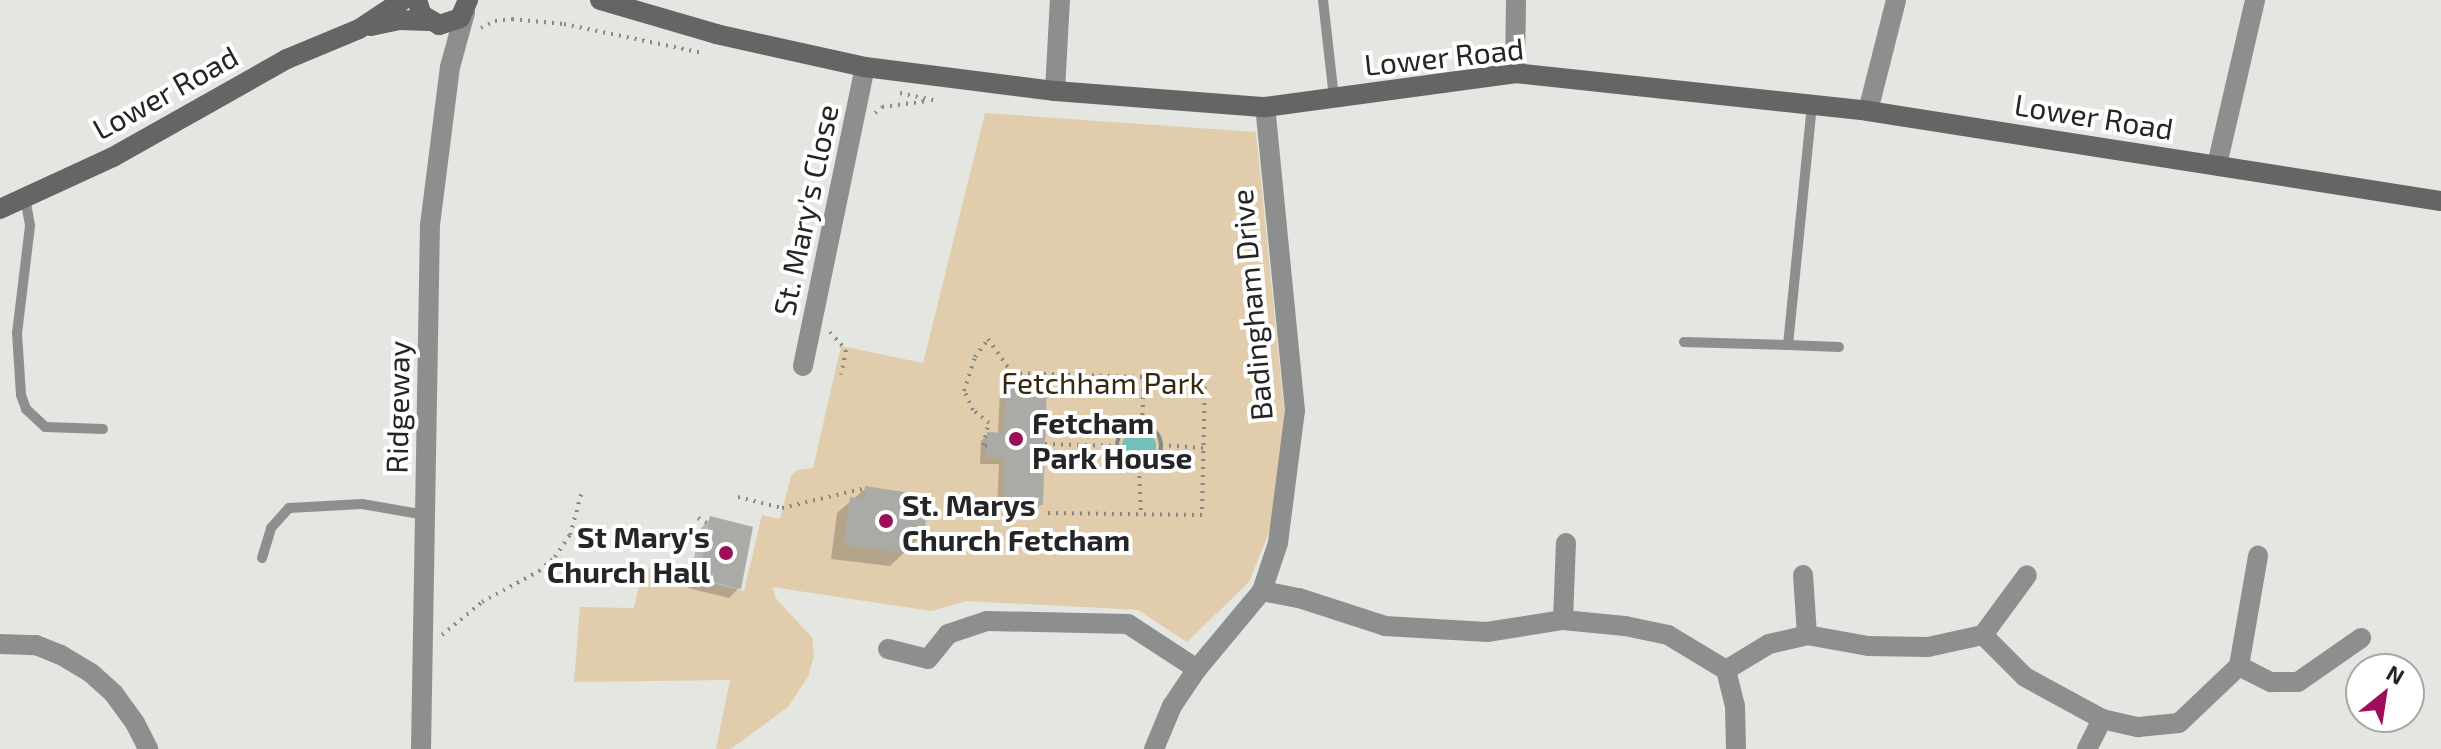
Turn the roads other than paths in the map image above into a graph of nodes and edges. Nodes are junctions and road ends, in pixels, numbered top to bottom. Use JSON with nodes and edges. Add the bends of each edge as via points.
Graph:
{"nodes":[{"id":1,"x":403,"y":0,"type":"edge"},
{"id":2,"x":417,"y":0,"type":"edge"},
{"id":3,"x":600,"y":0,"type":"edge"},
{"id":4,"x":1060,"y":0,"type":"edge"},
{"id":5,"x":1323,"y":0,"type":"edge"},
{"id":6,"x":1516,"y":0,"type":"edge"},
{"id":7,"x":1896,"y":0,"type":"edge"},
{"id":8,"x":2255,"y":0,"type":"edge"},
{"id":9,"x":470,"y":5,"type":"edge"},
{"id":10,"x":430,"y":22,"type":"junction"},
{"id":11,"x":359,"y":29,"type":"junction"},
{"id":12,"x":450,"y":67,"type":"junction"},
{"id":13,"x":865,"y":67,"type":"junction"},
{"id":14,"x":1515,"y":73,"type":"junction"},
{"id":15,"x":1055,"y":91,"type":"junction"},
{"id":16,"x":1334,"y":98,"type":"junction"},
{"id":17,"x":1812,"y":104,"type":"junction"},
{"id":18,"x":1265,"y":107,"type":"junction"},
{"id":19,"x":1868,"y":111,"type":"junction"},
{"id":20,"x":2217,"y":165,"type":"junction"},
{"id":21,"x":25,"y":197,"type":"junction"},
{"id":22,"x":2441,"y":201,"type":"edge"},
{"id":23,"x":0,"y":209,"type":"edge"},
{"id":24,"x":1684,"y":342,"type":"dead end"},
{"id":25,"x":1788,"y":345,"type":"junction"},
{"id":26,"x":1839,"y":347,"type":"dead end"},
{"id":27,"x":803,"y":366,"type":"dead end"},
{"id":28,"x":103,"y":429,"type":"dead end"},
{"id":29,"x":426,"y":515,"type":"junction"},
{"id":30,"x":1566,"y":543,"type":"dead end"},
{"id":31,"x":2258,"y":556,"type":"dead end"},
{"id":32,"x":262,"y":558,"type":"dead end"},
{"id":33,"x":1803,"y":575,"type":"dead end"},
{"id":34,"x":2027,"y":575,"type":"dead end"},
{"id":35,"x":1262,"y":591,"type":"junction"},
{"id":36,"x":1563,"y":620,"type":"junction"},
{"id":37,"x":1807,"y":635,"type":"junction"},
{"id":38,"x":1983,"y":635,"type":"junction"},
{"id":39,"x":2361,"y":638,"type":"dead end"},
{"id":40,"x":0,"y":644,"type":"edge"},
{"id":41,"x":888,"y":649,"type":"dead end"},
{"id":42,"x":2239,"y":666,"type":"junction"},
{"id":43,"x":1197,"y":669,"type":"junction"},
{"id":44,"x":1726,"y":670,"type":"junction"},
{"id":45,"x":2102,"y":719,"type":"junction"},
{"id":46,"x":148,"y":749,"type":"edge"},
{"id":47,"x":421,"y":749,"type":"edge"},
{"id":48,"x":1154,"y":749,"type":"edge"},
{"id":49,"x":1736,"y":749,"type":"edge"},
{"id":50,"x":2087,"y":749,"type":"edge"}],
"edges":[{"from":1,"to":11,"type":"street","name":"Lower Road"},
{"from":2,"to":10,"type":"street"},
{"from":3,"to":13,"type":"street","name":"Lower Road","via":[[716,34]]},
{"from":4,"to":15,"type":"street"},
{"from":5,"to":16,"type":"lane"},
{"from":6,"to":14,"type":"street"},
{"from":7,"to":19,"type":"street"},
{"from":8,"to":20,"type":"street"},
{"from":9,"to":10,"type":"street","name":"Lower Road","via":[[447,25]]},
{"from":9,"to":12,"type":"street","name":"Ridgeway"},
{"from":10,"to":11,"type":"street","name":"Lower Road","via":[[399,20]]},
{"from":10,"to":12,"type":"street","name":"Ridgeway"},
{"from":11,"to":21,"type":"street","name":"Lower Road","via":[[287,59],[113,157]]},
{"from":12,"to":29,"type":"street","name":"Ridgeway","via":[[430,225]]},
{"from":13,"to":15,"type":"street","name":"Lower Road"},
{"from":13,"to":27,"type":"street","name":"St. Mary's Close"},
{"from":14,"to":16,"type":"street","name":"Lower Road"},
{"from":14,"to":17,"type":"street","name":"Lower Road"},
{"from":15,"to":18,"type":"street","name":"Lower Road"},
{"from":16,"to":18,"type":"street","name":"Lower Road"},
{"from":17,"to":19,"type":"street","name":"Lower Road"},
{"from":17,"to":25,"type":"lane"},
{"from":18,"to":35,"type":"street","name":"Badingham Drive","via":[[1295,411],[1278,543]]},
{"from":19,"to":20,"type":"street","name":"Lower Road"},
{"from":20,"to":22,"type":"street","name":"Lower Road"},
{"from":21,"to":23,"type":"street","name":"Lower Road"},
{"from":21,"to":28,"type":"lane","via":[[30,226],[17,333],[21,395],[26,409],[45,427]]},
{"from":24,"to":25,"type":"lane"},
{"from":25,"to":26,"type":"lane"},
{"from":29,"to":32,"type":"lane","via":[[362,504],[289,508],[271,528]]},
{"from":29,"to":47,"type":"street","name":"Ridgeway"},
{"from":30,"to":36,"type":"street"},
{"from":31,"to":42,"type":"street"},
{"from":33,"to":37,"type":"street"},
{"from":34,"to":38,"type":"street"},
{"from":35,"to":36,"type":"street","via":[[1385,626],[1487,632]]},
{"from":35,"to":43,"type":"street","name":"Badingham Drive"},
{"from":36,"to":44,"type":"street","via":[[1668,635]]},
{"from":37,"to":38,"type":"street","via":[[1868,646],[1928,647]]},
{"from":37,"to":44,"type":"street","via":[[1769,644]]},
{"from":38,"to":45,"type":"street","via":[[2025,677]]},
{"from":39,"to":42,"type":"street","via":[[2298,682],[2271,682]]},
{"from":40,"to":46,"type":"street","via":[[36,645],[91,673],[121,704]]},
{"from":41,"to":43,"type":"street","via":[[928,659],[948,634],[987,621],[1128,624]]},
{"from":42,"to":45,"type":"street","via":[[2179,723],[2138,727]]},
{"from":43,"to":48,"type":"street","name":"Badingham Drive","via":[[1172,706]]},
{"from":44,"to":49,"type":"street","via":[[1735,706]]},
{"from":45,"to":50,"type":"street"}]}
